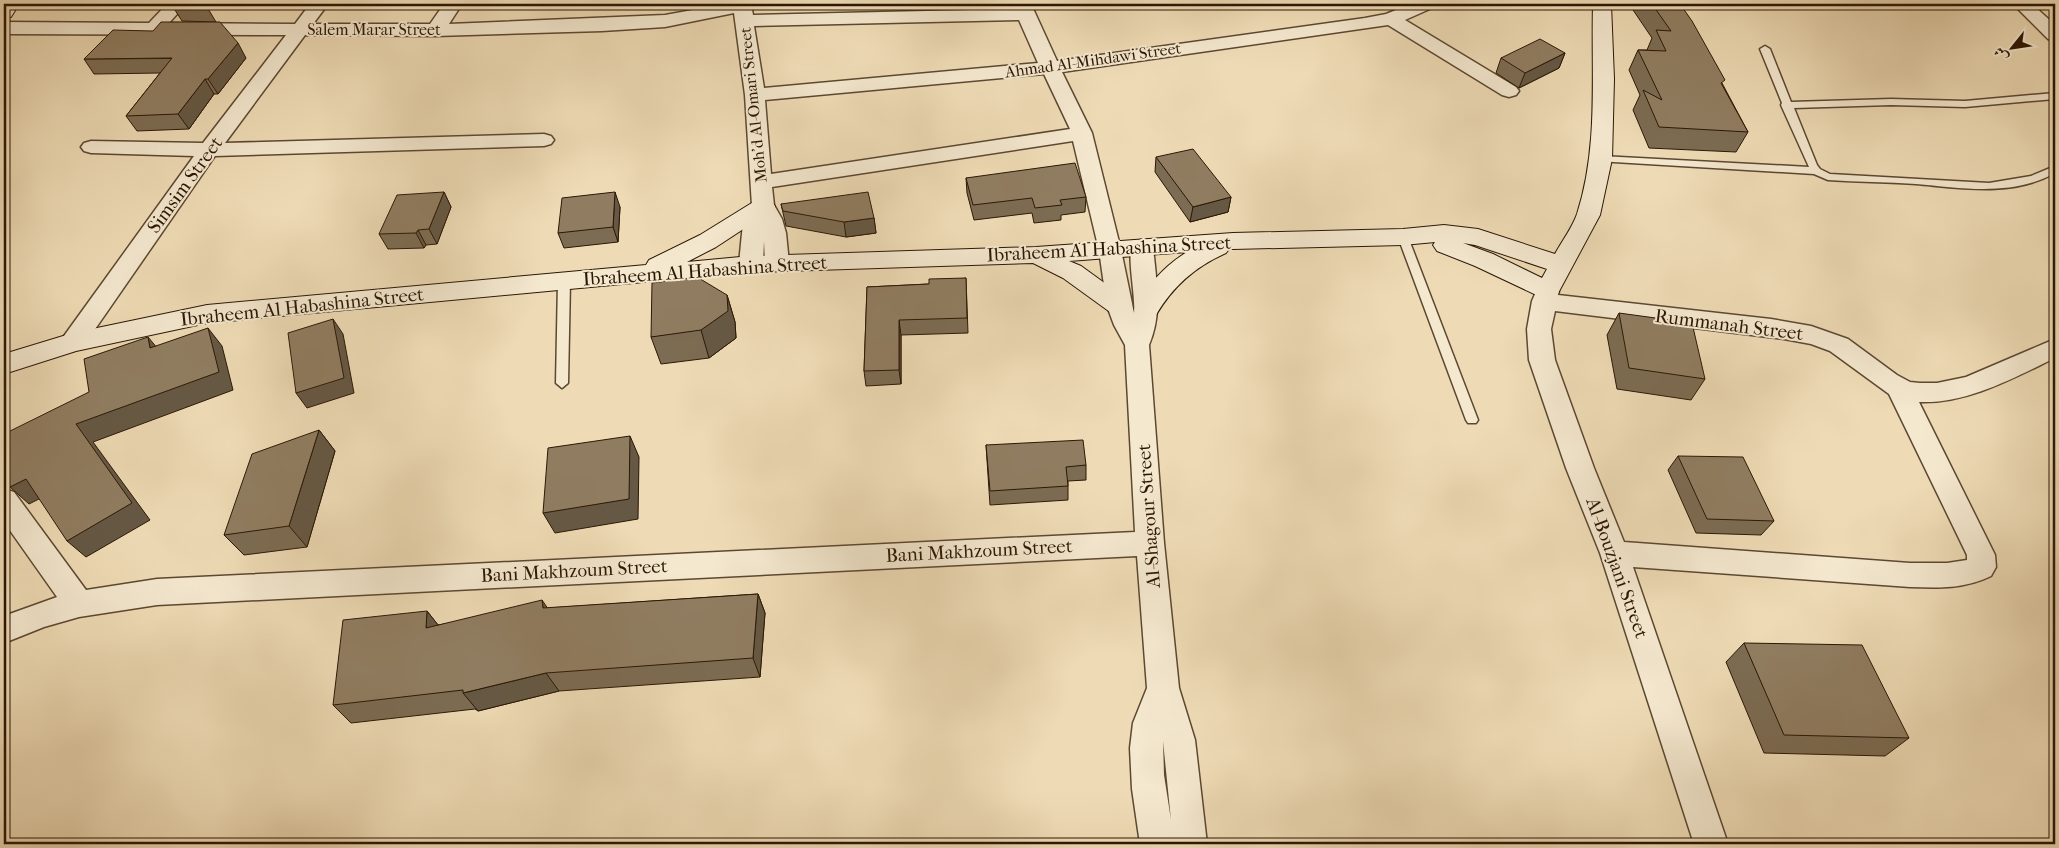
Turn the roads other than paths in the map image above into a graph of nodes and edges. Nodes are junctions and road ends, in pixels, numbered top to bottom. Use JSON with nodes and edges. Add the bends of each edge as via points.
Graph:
{"nodes":[{"id":1,"x":10,"y":4,"type":"edge"},
{"id":2,"x":177,"y":4,"type":"edge"},
{"id":3,"x":319,"y":4,"type":"edge"},
{"id":4,"x":454,"y":4,"type":"edge"},
{"id":5,"x":1426,"y":4,"type":"edge"},
{"id":6,"x":1602,"y":4,"type":"edge"},
{"id":7,"x":2022,"y":4,"type":"edge"},
{"id":8,"x":1023,"y":9,"type":"edge"},
{"id":9,"x":743,"y":11,"type":"edge"},
{"id":10,"x":4,"y":13,"type":"edge"},
{"id":11,"x":1391,"y":19,"type":"junction"},
{"id":12,"x":4,"y":28,"type":"edge"},
{"id":13,"x":154,"y":29,"type":"junction"},
{"id":14,"x":300,"y":29,"type":"junction"},
{"id":15,"x":436,"y":30,"type":"junction"},
{"id":16,"x":2055,"y":35,"type":"edge"},
{"id":17,"x":1765,"y":50,"type":"dead end"},
{"id":18,"x":1051,"y":68,"type":"junction"},
{"id":19,"x":1509,"y":91,"type":"dead end"},
{"id":20,"x":756,"y":95,"type":"junction"},
{"id":21,"x":2055,"y":96,"type":"edge"},
{"id":22,"x":1786,"y":105,"type":"junction"},
{"id":23,"x":1082,"y":133,"type":"junction"},
{"id":24,"x":544,"y":140,"type":"dead end"},
{"id":25,"x":91,"y":147,"type":"dead end"},
{"id":26,"x":208,"y":150,"type":"junction"},
{"id":27,"x":1601,"y":159,"type":"junction"},
{"id":28,"x":2055,"y":169,"type":"edge"},
{"id":29,"x":1816,"y":171,"type":"junction"},
{"id":30,"x":762,"y":182,"type":"junction"},
{"id":31,"x":763,"y":206,"type":"junction"},
{"id":32,"x":1408,"y":237,"type":"junction"},
{"id":33,"x":1233,"y":241,"type":"junction"},
{"id":34,"x":1141,"y":248,"type":"junction"},
{"id":35,"x":1110,"y":250,"type":"junction"},
{"id":36,"x":1036,"y":255,"type":"junction"},
{"id":37,"x":777,"y":263,"type":"junction"},
{"id":38,"x":750,"y":264,"type":"junction"},
{"id":39,"x":1561,"y":265,"type":"junction"},
{"id":40,"x":642,"y":273,"type":"junction"},
{"id":41,"x":564,"y":281,"type":"junction"},
{"id":42,"x":1546,"y":296,"type":"junction"},
{"id":43,"x":1119,"y":306,"type":"junction"},
{"id":44,"x":1147,"y":309,"type":"junction"},
{"id":45,"x":73,"y":342,"type":"junction"},
{"id":46,"x":1137,"y":345,"type":"junction"},
{"id":47,"x":2055,"y":348,"type":"edge"},
{"id":48,"x":4,"y":364,"type":"edge"},
{"id":49,"x":562,"y":383,"type":"dead end"},
{"id":50,"x":1899,"y":389,"type":"junction"},
{"id":51,"x":1472,"y":420,"type":"dead end"},
{"id":52,"x":4,"y":500,"type":"edge"},
{"id":53,"x":1150,"y":543,"type":"junction"},
{"id":54,"x":1614,"y":553,"type":"junction"},
{"id":55,"x":78,"y":603,"type":"junction"},
{"id":56,"x":4,"y":630,"type":"edge"},
{"id":57,"x":1163,"y":688,"type":"junction"},
{"id":58,"x":1157,"y":844,"type":"edge"},
{"id":59,"x":1190,"y":844,"type":"edge"},
{"id":60,"x":1711,"y":844,"type":"edge"}],
"edges":[{"from":1,"to":10,"type":"street"},
{"from":2,"to":13,"type":"street"},
{"from":3,"to":14,"type":"street","name":"Simsim Street"},
{"from":4,"to":15,"type":"street"},
{"from":5,"to":11,"type":"street","name":"Ahmad Al-Mihdawi Street"},
{"from":6,"to":27,"type":"street"},
{"from":7,"to":16,"type":"street"},
{"from":8,"to":9,"type":"street","name":"Salem Marar Street"},
{"from":8,"to":18,"type":"street","name":"Al-Shagour Street"},
{"from":9,"to":15,"type":"street","name":"Salem Marar Street","via":[[644,24]]},
{"from":9,"to":20,"type":"street","name":"Moh’d Al-Omari Street"},
{"from":11,"to":18,"type":"street","name":"Ahmad Al-Mihdawi Street"},
{"from":11,"to":19,"type":"street"},
{"from":12,"to":13,"type":"street","name":"Salem Marar Street"},
{"from":13,"to":14,"type":"street","name":"Salem Marar Street"},
{"from":14,"to":15,"type":"street","name":"Salem Marar Street"},
{"from":14,"to":26,"type":"street","name":"Simsim Street"},
{"from":17,"to":22,"type":"lane"},
{"from":18,"to":20,"type":"street","name":"Ahmad Al-Mihdawi Street"},
{"from":18,"to":23,"type":"street","name":"Al-Shagour Street"},
{"from":20,"to":30,"type":"street","name":"Moh’d Al-Omari Street"},
{"from":21,"to":22,"type":"lane","via":[[1965,104]]},
{"from":22,"to":29,"type":"lane"},
{"from":23,"to":30,"type":"street"},
{"from":23,"to":35,"type":"street","name":"Al-Shagour Street"},
{"from":24,"to":26,"type":"street"},
{"from":25,"to":26,"type":"street"},
{"from":26,"to":45,"type":"street","name":"Simsim Street"},
{"from":27,"to":29,"type":"lane"},
{"from":27,"to":39,"type":"street","via":[[1588,215]]},
{"from":28,"to":29,"type":"lane","via":[[2039,177],[1990,188],[1828,178]]},
{"from":30,"to":31,"type":"street","name":"Moh’d Al-Omari Street"},
{"from":31,"to":37,"type":"street","name":"Moh’d Al-Omari Street","via":[[774,225]]},
{"from":31,"to":38,"type":"street","name":"Moh’d Al-Omari Street","via":[[754,223]]},
{"from":31,"to":40,"type":"street","via":[[708,241]]},
{"from":32,"to":33,"type":"street","name":"Ibraheem Al Habashina Street"},
{"from":32,"to":39,"type":"street","name":"Ibraheem Al Habashina Street","via":[[1444,233],[1478,238]]},
{"from":32,"to":42,"type":"street","name":"Ibraheem Al Habashina Street","via":[[1470,254]]},
{"from":32,"to":51,"type":"lane"},
{"from":33,"to":34,"type":"street","name":"Ibraheem Al Habashina Street"},
{"from":33,"to":44,"type":"street","via":[[1185,264],[1166,280]]},
{"from":34,"to":35,"type":"street","name":"Ibraheem Al Habashina Street"},
{"from":34,"to":44,"type":"street","name":"Al-Shagour Street"},
{"from":35,"to":36,"type":"street","name":"Ibraheem Al Habashina Street"},
{"from":35,"to":43,"type":"street","name":"Al-Shagour Street"},
{"from":36,"to":37,"type":"street","name":"Ibraheem Al Habashina Street"},
{"from":36,"to":43,"type":"street","via":[[1072,272]]},
{"from":37,"to":38,"type":"street","name":"Ibraheem Al Habashina Street"},
{"from":38,"to":40,"type":"street","name":"Ibraheem Al Habashina Street"},
{"from":39,"to":42,"type":"street"},
{"from":40,"to":41,"type":"street","name":"Ibraheem Al Habashina Street"},
{"from":41,"to":45,"type":"street","name":"Ibraheem Al Habashina Street","via":[[206,314]]},
{"from":41,"to":49,"type":"lane"},
{"from":42,"to":50,"type":"street","name":"Rummanah Street","via":[[1810,335],[1845,348]]},
{"from":42,"to":54,"type":"street","name":"Al-Bouzjani Street","via":[[1539,334],[1542,360]]},
{"from":43,"to":46,"type":"street","name":"Al-Shagour Street"},
{"from":44,"to":46,"type":"street","name":"Al-Shagour Street","via":[[1145,327]]},
{"from":45,"to":48,"type":"street","name":"Ibraheem Al Habashina Street"},
{"from":46,"to":53,"type":"street","name":"Al-Shagour Street"},
{"from":47,"to":50,"type":"street","via":[[1955,389],[1926,393]]},
{"from":50,"to":54,"type":"street","via":[[1981,555],[1981,567],[1976,570],[1910,575]]},
{"from":52,"to":55,"type":"street"},
{"from":53,"to":55,"type":"street","name":"Bani Makhzoum Street","via":[[167,592],[119,595]]},
{"from":53,"to":57,"type":"street","name":"Al-Shagour Street"},
{"from":54,"to":60,"type":"street","name":"Al-Bouzjani Street"},
{"from":55,"to":56,"type":"street","name":"Bani Makhzoum Street","via":[[26,619]]},
{"from":57,"to":58,"type":"street","name":"Al-Shagour Street","via":[[1147,737]]},
{"from":57,"to":59,"type":"street","name":"Al-Shagour Street","via":[[1179,740]]}]}
